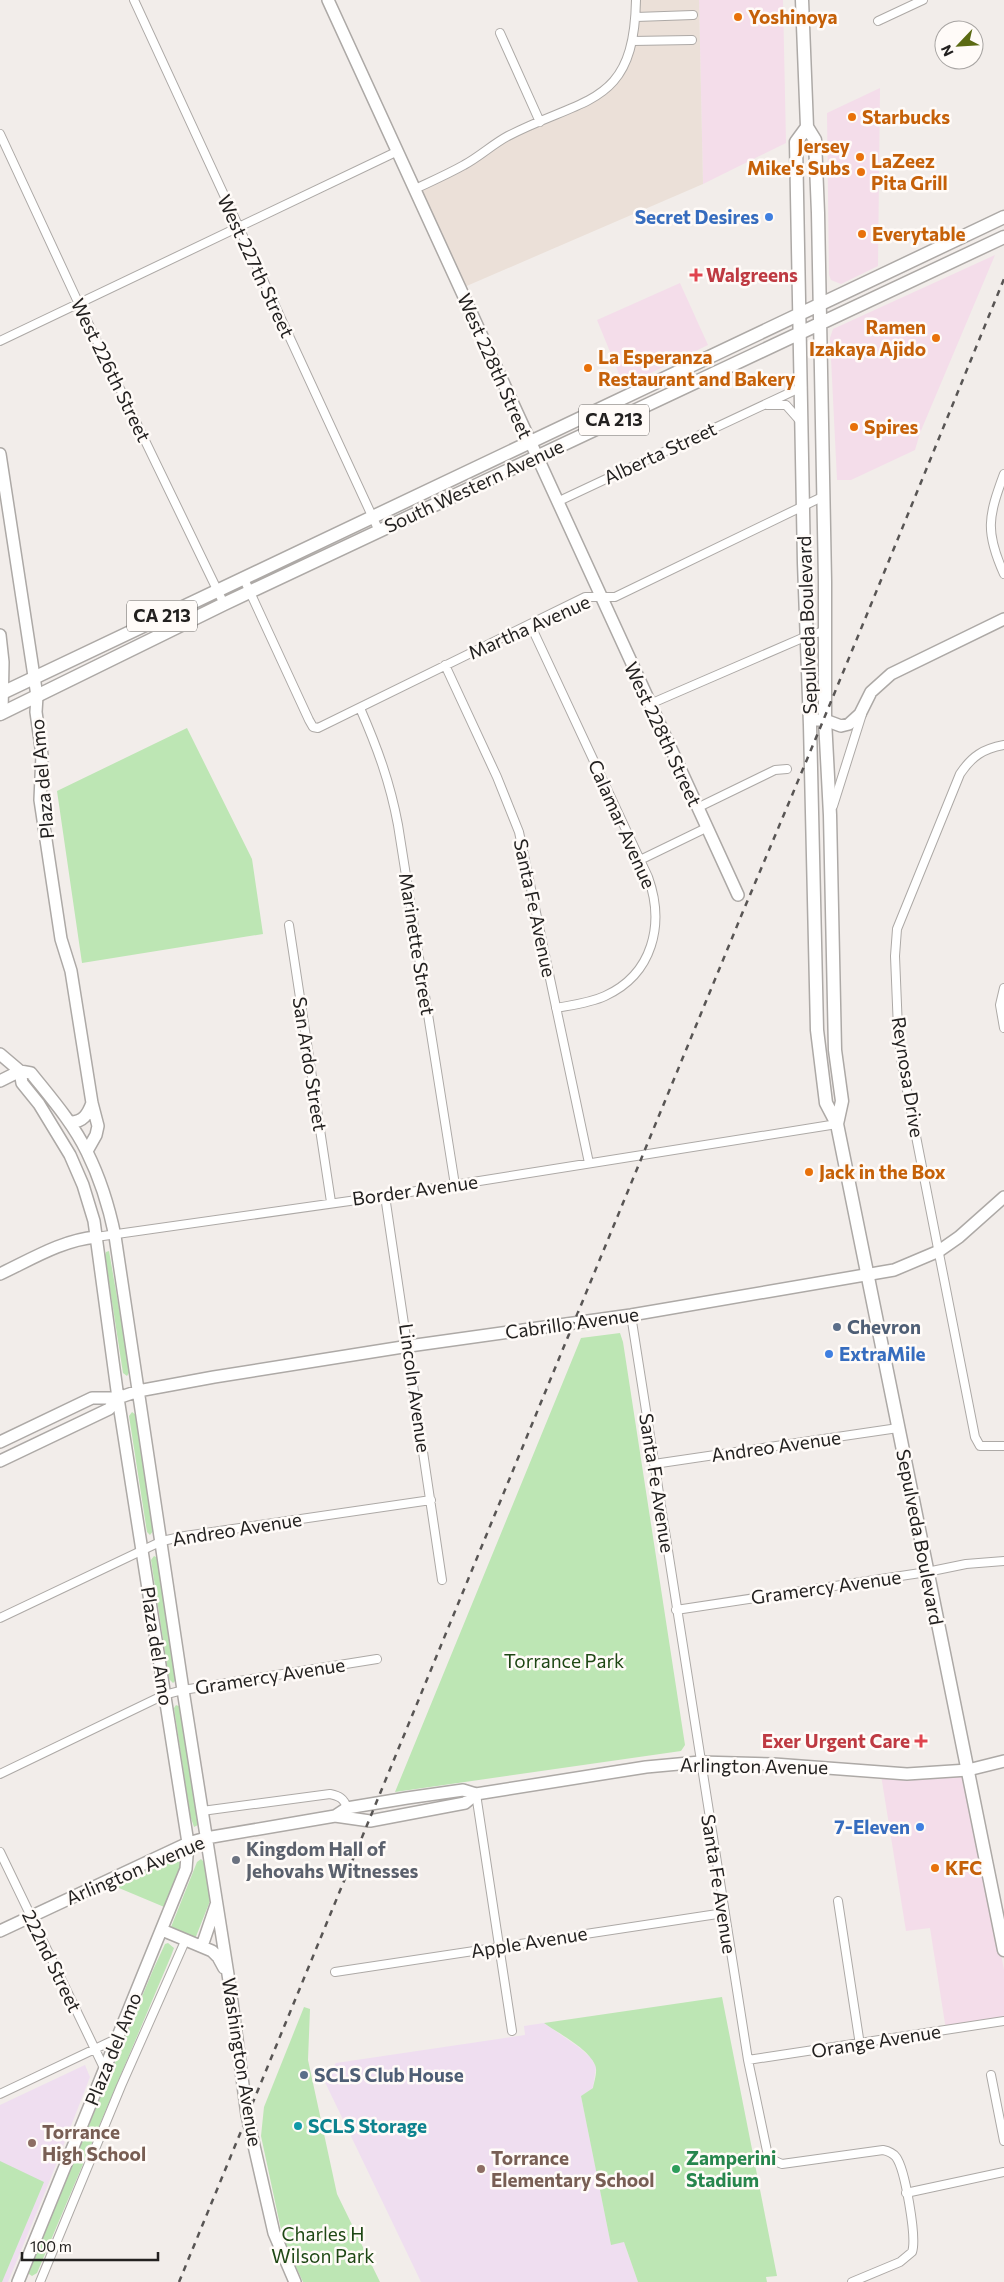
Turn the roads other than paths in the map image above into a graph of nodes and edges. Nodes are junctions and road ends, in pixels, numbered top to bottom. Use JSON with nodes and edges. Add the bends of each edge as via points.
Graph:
{"nodes":[{"id":1,"x":134,"y":0,"type":"edge"},
{"id":2,"x":328,"y":0,"type":"edge"},
{"id":3,"x":636,"y":0,"type":"edge"},
{"id":4,"x":802,"y":0,"type":"edge"},
{"id":5,"x":922,"y":0,"type":"edge"},
{"id":6,"x":693,"y":15,"type":"dead end"},
{"id":7,"x":636,"y":17,"type":"junction"},
{"id":8,"x":878,"y":21,"type":"dead end"},
{"id":9,"x":500,"y":33,"type":"dead end"},
{"id":10,"x":692,"y":40,"type":"dead end"},
{"id":11,"x":632,"y":41,"type":"junction"},
{"id":12,"x":540,"y":122,"type":"junction"},
{"id":13,"x":807,"y":127,"type":"junction"},
{"id":14,"x":0,"y":134,"type":"edge"},
{"id":15,"x":398,"y":151,"type":"junction"},
{"id":16,"x":415,"y":188,"type":"junction"},
{"id":17,"x":1004,"y":217,"type":"edge"},
{"id":18,"x":238,"y":227,"type":"junction"},
{"id":19,"x":1004,"y":237,"type":"edge"},
{"id":20,"x":78,"y":302,"type":"junction"},
{"id":21,"x":820,"y":304,"type":"junction"},
{"id":22,"x":800,"y":313,"type":"junction"},
{"id":23,"x":820,"y":323,"type":"junction"},
{"id":24,"x":800,"y":332,"type":"junction"},
{"id":25,"x":0,"y":341,"type":"edge"},
{"id":26,"x":802,"y":387,"type":"junction"},
{"id":27,"x":624,"y":396,"type":"junction"},
{"id":28,"x":763,"y":405,"type":"junction"},
{"id":29,"x":802,"y":422,"type":"junction"},
{"id":30,"x":586,"y":433,"type":"junction"},
{"id":31,"x":529,"y":441,"type":"junction"},
{"id":32,"x":0,"y":454,"type":"edge"},
{"id":33,"x":536,"y":457,"type":"junction"},
{"id":34,"x":1004,"y":474,"type":"edge"},
{"id":35,"x":822,"y":497,"type":"junction"},
{"id":36,"x":557,"y":502,"type":"junction"},
{"id":37,"x":803,"y":506,"type":"junction"},
{"id":38,"x":372,"y":516,"type":"junction"},
{"id":39,"x":379,"y":531,"type":"junction"},
{"id":40,"x":1004,"y":574,"type":"edge"},
{"id":41,"x":243,"y":577,"type":"junction"},
{"id":42,"x":217,"y":590,"type":"junction"},
{"id":43,"x":250,"y":592,"type":"junction"},
{"id":44,"x":600,"y":597,"type":"junction"},
{"id":45,"x":224,"y":604,"type":"junction"},
{"id":46,"x":1004,"y":619,"type":"edge"},
{"id":47,"x":530,"y":624,"type":"junction"},
{"id":48,"x":824,"y":631,"type":"junction"},
{"id":49,"x":0,"y":635,"type":"edge"},
{"id":50,"x":807,"y":636,"type":"junction"},
{"id":51,"x":445,"y":665,"type":"junction"},
{"id":52,"x":33,"y":677,"type":"junction"},
{"id":53,"x":1,"y":693,"type":"edge"},
{"id":54,"x":36,"y":696,"type":"junction"},
{"id":55,"x":650,"y":704,"type":"junction"},
{"id":56,"x":865,"y":705,"type":"junction"},
{"id":57,"x":360,"y":708,"type":"junction"},
{"id":58,"x":1,"y":713,"type":"edge"},
{"id":59,"x":810,"y":720,"type":"junction"},
{"id":60,"x":825,"y":720,"type":"junction"},
{"id":61,"x":1004,"y":745,"type":"edge"},
{"id":62,"x":787,"y":769,"type":"dead end"},
{"id":63,"x":697,"y":808,"type":"junction"},
{"id":64,"x":830,"y":815,"type":"junction"},
{"id":65,"x":706,"y":828,"type":"junction"},
{"id":66,"x":640,"y":860,"type":"junction"},
{"id":67,"x":738,"y":894,"type":"dead end"},
{"id":68,"x":289,"y":925,"type":"dead end"},
{"id":69,"x":815,"y":962,"type":"junction"},
{"id":70,"x":833,"y":962,"type":"junction"},
{"id":71,"x":1004,"y":988,"type":"edge"},
{"id":72,"x":556,"y":1008,"type":"junction"},
{"id":73,"x":1004,"y":1028,"type":"edge"},
{"id":74,"x":0,"y":1054,"type":"edge"},
{"id":75,"x":20,"y":1071,"type":"junction"},
{"id":76,"x":0,"y":1081,"type":"edge"},
{"id":77,"x":92,"y":1103,"type":"junction"},
{"id":78,"x":69,"y":1122,"type":"junction"},
{"id":79,"x":837,"y":1124,"type":"junction"},
{"id":80,"x":87,"y":1151,"type":"junction"},
{"id":81,"x":589,"y":1163,"type":"junction"},
{"id":82,"x":455,"y":1185,"type":"junction"},
{"id":83,"x":385,"y":1196,"type":"junction"},
{"id":84,"x":1004,"y":1197,"type":"edge"},
{"id":85,"x":331,"y":1202,"type":"junction"},
{"id":86,"x":115,"y":1236,"type":"junction"},
{"id":87,"x":96,"y":1237,"type":"junction"},
{"id":88,"x":939,"y":1251,"type":"junction"},
{"id":89,"x":0,"y":1274,"type":"edge"},
{"id":90,"x":867,"y":1276,"type":"junction"},
{"id":91,"x":632,"y":1315,"type":"junction"},
{"id":92,"x":409,"y":1346,"type":"junction"},
{"id":93,"x":138,"y":1390,"type":"junction"},
{"id":94,"x":118,"y":1398,"type":"junction"},
{"id":95,"x":898,"y":1428,"type":"junction"},
{"id":96,"x":0,"y":1442,"type":"edge"},
{"id":97,"x":1004,"y":1446,"type":"edge"},
{"id":98,"x":0,"y":1461,"type":"edge"},
{"id":99,"x":654,"y":1464,"type":"junction"},
{"id":100,"x":431,"y":1500,"type":"junction"},
{"id":101,"x":162,"y":1541,"type":"junction"},
{"id":102,"x":142,"y":1550,"type":"junction"},
{"id":103,"x":1004,"y":1561,"type":"edge"},
{"id":104,"x":927,"y":1572,"type":"junction"},
{"id":105,"x":442,"y":1580,"type":"dead end"},
{"id":106,"x":676,"y":1610,"type":"junction"},
{"id":107,"x":0,"y":1618,"type":"edge"},
{"id":108,"x":377,"y":1659,"type":"dead end"},
{"id":109,"x":183,"y":1690,"type":"junction"},
{"id":110,"x":164,"y":1695,"type":"junction"},
{"id":111,"x":1004,"y":1761,"type":"edge"},
{"id":112,"x":700,"y":1762,"type":"junction"},
{"id":113,"x":968,"y":1770,"type":"junction"},
{"id":114,"x":0,"y":1774,"type":"edge"},
{"id":115,"x":476,"y":1794,"type":"junction"},
{"id":116,"x":347,"y":1808,"type":"junction"},
{"id":117,"x":202,"y":1811,"type":"junction"},
{"id":118,"x":335,"y":1816,"type":"junction"},
{"id":119,"x":206,"y":1838,"type":"junction"},
{"id":120,"x":188,"y":1843,"type":"junction"},
{"id":121,"x":0,"y":1852,"type":"edge"},
{"id":122,"x":838,"y":1901,"type":"dead end"},
{"id":123,"x":217,"y":1903,"type":"junction"},
{"id":124,"x":724,"y":1913,"type":"junction"},
{"id":125,"x":31,"y":1916,"type":"junction"},
{"id":126,"x":162,"y":1930,"type":"junction"},
{"id":127,"x":0,"y":1931,"type":"edge"},
{"id":128,"x":186,"y":1939,"type":"junction"},
{"id":129,"x":202,"y":1946,"type":"junction"},
{"id":130,"x":500,"y":1946,"type":"junction"},
{"id":131,"x":1004,"y":1950,"type":"edge"},
{"id":132,"x":335,"y":1972,"type":"dead end"},
{"id":133,"x":230,"y":1987,"type":"junction"},
{"id":134,"x":1004,"y":2021,"type":"edge"},
{"id":135,"x":512,"y":2031,"type":"dead end"},
{"id":136,"x":118,"y":2038,"type":"junction"},
{"id":137,"x":860,"y":2045,"type":"junction"},
{"id":138,"x":95,"y":2050,"type":"junction"},
{"id":139,"x":748,"y":2060,"type":"junction"},
{"id":140,"x":105,"y":2070,"type":"junction"},
{"id":141,"x":991,"y":2075,"type":"dead end"},
{"id":142,"x":0,"y":2094,"type":"edge"},
{"id":143,"x":1004,"y":2141,"type":"edge"},
{"id":144,"x":1004,"y":2172,"type":"edge"},
{"id":145,"x":906,"y":2192,"type":"junction"},
{"id":146,"x":18,"y":2282,"type":"edge"},
{"id":147,"x":40,"y":2282,"type":"edge"},
{"id":148,"x":295,"y":2282,"type":"edge"},
{"id":149,"x":852,"y":2282,"type":"edge"}],
"edges":[{"from":1,"to":18,"type":"street","name":"West 227th Street"},
{"from":2,"to":15,"type":"street","name":"West 228th Street"},
{"from":3,"to":7,"type":"street"},
{"from":4,"to":13,"type":"main road","name":"Sepulveda Boulevard"},
{"from":5,"to":8,"type":"street"},
{"from":6,"to":7,"type":"street"},
{"from":7,"to":11,"type":"street"},
{"from":9,"to":12,"type":"street"},
{"from":10,"to":11,"type":"street"},
{"from":11,"to":12,"type":"street","via":[[624,66],[605,91],[590,101]]},
{"from":12,"to":16,"type":"street","via":[[508,136],[465,164]]},
{"from":13,"to":21,"type":"main road","name":"Sepulveda Boulevard","via":[[815,140]]},
{"from":13,"to":22,"type":"main road","name":"Sepulveda Boulevard","via":[[796,142]]},
{"from":14,"to":20,"type":"street","name":"West 226th Street"},
{"from":15,"to":16,"type":"street","name":"West 228th Street"},
{"from":15,"to":18,"type":"street"},
{"from":16,"to":31,"type":"street","name":"West 228th Street"},
{"from":17,"to":21,"type":"main road","name":"South Western Avenue","number":"CA 213"},
{"from":18,"to":20,"type":"street"},
{"from":18,"to":38,"type":"street","name":"West 227th Street"},
{"from":19,"to":23,"type":"main road","name":"South Western Avenue","number":"CA 213"},
{"from":20,"to":25,"type":"street"},
{"from":20,"to":42,"type":"street","name":"West 226th Street"},
{"from":21,"to":22,"type":"main road","name":"South Western Avenue","number":"CA 213"},
{"from":21,"to":23,"type":"main road","name":"Sepulveda Boulevard"},
{"from":22,"to":24,"type":"main road","name":"Sepulveda Boulevard"},
{"from":22,"to":27,"type":"main road","name":"South Western Avenue","number":"CA 213"},
{"from":23,"to":24,"type":"main road","name":"South Western Avenue","number":"CA 213"},
{"from":23,"to":35,"type":"main road","name":"Sepulveda Boulevard"},
{"from":24,"to":26,"type":"main road","name":"Sepulveda Boulevard"},
{"from":24,"to":30,"type":"main road","name":"South Western Avenue","number":"CA 213"},
{"from":26,"to":28,"type":"street","name":"Alberta Street"},
{"from":26,"to":29,"type":"main road","name":"Sepulveda Boulevard"},
{"from":27,"to":30,"type":"main road","via":[[627,402],[624,406],[598,418]]},
{"from":27,"to":31,"type":"main road","name":"South Western Avenue","number":"CA 213"},
{"from":28,"to":29,"type":"street","name":"Alberta Street","via":[[786,405]]},
{"from":28,"to":36,"type":"street","name":"Alberta Street"},
{"from":29,"to":37,"type":"main road","name":"Sepulveda Boulevard"},
{"from":30,"to":33,"type":"main road","name":"South Western Avenue","number":"CA 213"},
{"from":31,"to":33,"type":"street","name":"West 228th Street"},
{"from":31,"to":38,"type":"main road","name":"South Western Avenue","number":"CA 213"},
{"from":32,"to":52,"type":"street","name":"Plaza del Amo"},
{"from":33,"to":36,"type":"street","name":"West 228th Street"},
{"from":33,"to":39,"type":"main road","name":"South Western Avenue","number":"CA 213"},
{"from":34,"to":40,"type":"street","via":[[993,504],[990,533]]},
{"from":35,"to":37,"type":"street","name":"Martha Avenue"},
{"from":35,"to":48,"type":"main road","name":"Sepulveda Boulevard"},
{"from":36,"to":44,"type":"street","name":"West 228th Street"},
{"from":37,"to":44,"type":"street","name":"Martha Avenue","via":[[615,597]]},
{"from":37,"to":50,"type":"main road","name":"Sepulveda Boulevard"},
{"from":38,"to":39,"type":"street","name":"West 227th Street"},
{"from":38,"to":41,"type":"main road","name":"South Western Avenue","number":"CA 213"},
{"from":39,"to":43,"type":"main road","name":"South Western Avenue","number":"CA 213"},
{"from":41,"to":42,"type":"main road","name":"South Western Avenue","number":"CA 213"},
{"from":41,"to":43,"type":"street"},
{"from":42,"to":45,"type":"street","name":"West 226th Street"},
{"from":42,"to":52,"type":"main road","name":"South Western Avenue","number":"CA 213"},
{"from":43,"to":45,"type":"main road","name":"South Western Avenue","number":"CA 213"},
{"from":43,"to":57,"type":"street","name":"Martha Avenue","via":[[313,727],[318,728]]},
{"from":44,"to":47,"type":"street","name":"Martha Avenue","via":[[585,597]]},
{"from":44,"to":55,"type":"street","name":"West 228th Street"},
{"from":45,"to":54,"type":"main road","name":"South Western Avenue","number":"CA 213"},
{"from":46,"to":56,"type":"street","via":[[890,674],[871,692]]},
{"from":47,"to":51,"type":"street","name":"Martha Avenue"},
{"from":47,"to":66,"type":"street","name":"Calamar Avenue"},
{"from":48,"to":50,"type":"street"},
{"from":48,"to":60,"type":"main road","name":"Sepulveda Boulevard"},
{"from":49,"to":53,"type":"street","name":"Plaza del Amo","via":[[3,662]]},
{"from":50,"to":55,"type":"street"},
{"from":50,"to":59,"type":"main road","name":"Sepulveda Boulevard"},
{"from":51,"to":57,"type":"street","name":"Martha Avenue"},
{"from":51,"to":72,"type":"street","name":"Santa Fe Avenue","via":[[519,832]]},
{"from":52,"to":53,"type":"main road","name":"South Western Avenue","number":"CA 213"},
{"from":52,"to":54,"type":"street","name":"Plaza del Amo"},
{"from":53,"to":58,"type":"street","name":"Plaza del Amo"},
{"from":54,"to":58,"type":"main road","name":"South Western Avenue","number":"CA 213"},
{"from":54,"to":77,"type":"street","name":"Plaza del Amo","via":[[42,755],[40,800]]},
{"from":55,"to":63,"type":"street","name":"West 228th Street"},
{"from":56,"to":60,"type":"street","via":[[849,724],[841,726]]},
{"from":56,"to":64,"type":"street"},
{"from":57,"to":82,"type":"street","name":"Marinette Street","via":[[391,790]]},
{"from":59,"to":60,"type":"street"},
{"from":59,"to":69,"type":"main road","name":"Sepulveda Boulevard"},
{"from":60,"to":64,"type":"main road","name":"Sepulveda Boulevard"},
{"from":61,"to":88,"type":"street","name":"Reynosa Drive","via":[[978,753],[960,774],[902,916],[895,941],[902,1065]]},
{"from":62,"to":63,"type":"street","via":[[775,770]]},
{"from":63,"to":65,"type":"street","name":"West 228th Street"},
{"from":64,"to":70,"type":"main road","name":"Sepulveda Boulevard"},
{"from":65,"to":66,"type":"street"},
{"from":65,"to":67,"type":"street","name":"West 228th Street"},
{"from":66,"to":72,"type":"street","name":"Calamar Avenue","via":[[653,890],[656,907],[650,953],[641,967],[617,990],[596,999]]},
{"from":68,"to":85,"type":"street","name":"San Ardo Street"},
{"from":69,"to":70,"type":"main road"},
{"from":69,"to":79,"type":"main road","name":"Sepulveda Boulevard","via":[[820,1072],[826,1103]]},
{"from":70,"to":79,"type":"main road","name":"Sepulveda Boulevard","via":[[835,1050],[842,1101]]},
{"from":71,"to":73,"type":"street","via":[[1000,1005]]},
{"from":72,"to":81,"type":"street","name":"Santa Fe Avenue"},
{"from":74,"to":75,"type":"street"},
{"from":75,"to":76,"type":"street"},
{"from":75,"to":78,"type":"street","name":"Plaza del Amo","via":[[31,1073]]},
{"from":75,"to":87,"type":"street","name":"Plaza del Amo","via":[[22,1084],[39,1104],[70,1155],[89,1200]]},
{"from":77,"to":78,"type":"street","via":[[88,1114],[76,1122]]},
{"from":77,"to":80,"type":"street","name":"Plaza del Amo","via":[[98,1126]]},
{"from":78,"to":80,"type":"street","name":"Plaza del Amo"},
{"from":79,"to":81,"type":"street","name":"Border Avenue"},
{"from":79,"to":90,"type":"main road","name":"Sepulveda Boulevard"},
{"from":80,"to":86,"type":"street","name":"Plaza del Amo","via":[[110,1212]]},
{"from":81,"to":82,"type":"street","name":"Border Avenue"},
{"from":82,"to":83,"type":"street","name":"Border Avenue"},
{"from":83,"to":85,"type":"street","name":"Border Avenue"},
{"from":83,"to":92,"type":"street","name":"Lincoln Avenue"},
{"from":84,"to":88,"type":"street","name":"Cabrillo Avenue"},
{"from":85,"to":86,"type":"street","name":"Border Avenue"},
{"from":86,"to":87,"type":"street","name":"Border Avenue"},
{"from":86,"to":93,"type":"street","name":"Plaza del Amo"},
{"from":87,"to":89,"type":"street","name":"Border Avenue","via":[[58,1247]]},
{"from":87,"to":94,"type":"street","name":"Plaza del Amo"},
{"from":88,"to":90,"type":"street","name":"Cabrillo Avenue","via":[[915,1263]]},
{"from":88,"to":97,"type":"street","name":"Reynosa Drive","via":[[974,1437],[980,1446]]},
{"from":90,"to":91,"type":"street","name":"Cabrillo Avenue"},
{"from":90,"to":95,"type":"main road","name":"Sepulveda Boulevard"},
{"from":91,"to":92,"type":"street","name":"Cabrillo Avenue"},
{"from":91,"to":99,"type":"street","name":"Santa Fe Avenue"},
{"from":92,"to":93,"type":"street","name":"Cabrillo Avenue"},
{"from":92,"to":100,"type":"street","name":"Lincoln Avenue"},
{"from":93,"to":94,"type":"street","name":"Cabrillo Avenue"},
{"from":93,"to":101,"type":"street","name":"Plaza del Amo"},
{"from":94,"to":96,"type":"street","name":"Cabrillo Avenue","via":[[92,1398]]},
{"from":94,"to":98,"type":"street","name":"Cabrillo Avenue","via":[[109,1409]]},
{"from":94,"to":102,"type":"street","name":"Plaza del Amo"},
{"from":95,"to":99,"type":"street","name":"Andreo Avenue"},
{"from":95,"to":104,"type":"main road","name":"Sepulveda Boulevard"},
{"from":99,"to":106,"type":"street","name":"Santa Fe Avenue"},
{"from":100,"to":101,"type":"street","name":"Andreo Avenue"},
{"from":100,"to":105,"type":"street","name":"Lincoln Avenue"},
{"from":101,"to":102,"type":"street","name":"Andreo Avenue"},
{"from":101,"to":109,"type":"street","name":"Plaza del Amo"},
{"from":102,"to":107,"type":"street","name":"Andreo Avenue"},
{"from":102,"to":110,"type":"street","name":"Plaza del Amo"},
{"from":103,"to":104,"type":"street","name":"Gramercy Avenue"},
{"from":104,"to":106,"type":"street","name":"Gramercy Avenue"},
{"from":104,"to":113,"type":"main road","name":"Sepulveda Boulevard"},
{"from":106,"to":112,"type":"street","name":"Santa Fe Avenue"},
{"from":108,"to":109,"type":"street","name":"Gramercy Avenue"},
{"from":109,"to":110,"type":"street","name":"Gramercy Avenue"},
{"from":109,"to":117,"type":"street","name":"Plaza del Amo"},
{"from":110,"to":114,"type":"street","name":"Gramercy Avenue"},
{"from":110,"to":120,"type":"street","name":"Plaza del Amo"},
{"from":111,"to":113,"type":"street","name":"Arlington Avenue"},
{"from":112,"to":113,"type":"street","name":"Arlington Avenue","via":[[907,1774]]},
{"from":112,"to":115,"type":"street","name":"Arlington Avenue","via":[[646,1767]]},
{"from":112,"to":124,"type":"street","name":"Santa Fe Avenue"},
{"from":113,"to":131,"type":"main road","name":"Sepulveda Boulevard"},
{"from":115,"to":116,"type":"street","name":"Arlington Avenue","via":[[463,1790]]},
{"from":115,"to":118,"type":"street","name":"Arlington Avenue","via":[[465,1803],[370,1821]]},
{"from":115,"to":130,"type":"street"},
{"from":116,"to":117,"type":"street","name":"Arlington Avenue","via":[[345,1801],[330,1794]]},
{"from":116,"to":118,"type":"street","name":"Arlington Avenue"},
{"from":117,"to":119,"type":"street","name":"Plaza del Amo"},
{"from":118,"to":119,"type":"street","name":"Arlington Avenue"},
{"from":119,"to":120,"type":"street","name":"Arlington Avenue"},
{"from":119,"to":123,"type":"street","name":"Washington Avenue"},
{"from":120,"to":125,"type":"street","name":"Arlington Avenue"},
{"from":120,"to":126,"type":"street","name":"Plaza del Amo","via":[[186,1869]]},
{"from":121,"to":125,"type":"street","name":"222nd Street"},
{"from":122,"to":137,"type":"street"},
{"from":123,"to":129,"type":"street"},
{"from":123,"to":133,"type":"street","name":"Washington Avenue"},
{"from":124,"to":130,"type":"street","name":"Apple Avenue"},
{"from":124,"to":139,"type":"street","name":"Santa Fe Avenue"},
{"from":125,"to":127,"type":"street","name":"Arlington Avenue"},
{"from":125,"to":138,"type":"street","name":"222nd Street"},
{"from":126,"to":128,"type":"street"},
{"from":126,"to":136,"type":"street","name":"Plaza del Amo"},
{"from":128,"to":129,"type":"street"},
{"from":128,"to":147,"type":"street"},
{"from":129,"to":133,"type":"street","via":[[218,1957]]},
{"from":130,"to":132,"type":"street","name":"Apple Avenue"},
{"from":130,"to":135,"type":"street"},
{"from":133,"to":148,"type":"street","name":"Washington Avenue","via":[[248,2115],[265,2197],[276,2240]]},
{"from":134,"to":137,"type":"street","name":"Orange Avenue"},
{"from":136,"to":138,"type":"street"},
{"from":136,"to":140,"type":"street","name":"Plaza del Amo"},
{"from":137,"to":139,"type":"street","name":"Orange Avenue"},
{"from":138,"to":140,"type":"street","name":"222nd Street"},
{"from":138,"to":142,"type":"street"},
{"from":139,"to":145,"type":"street","name":"Santa Fe Avenue","via":[[764,2142],[775,2162],[793,2163],[883,2150],[891,2152],[900,2165]]},
{"from":140,"to":146,"type":"street","name":"Plaza del Amo"},
{"from":141,"to":143,"type":"street"},
{"from":144,"to":145,"type":"street"},
{"from":145,"to":149,"type":"street","name":"Santa Fe Avenue","via":[[915,2238],[912,2252],[900,2262]]}]}
